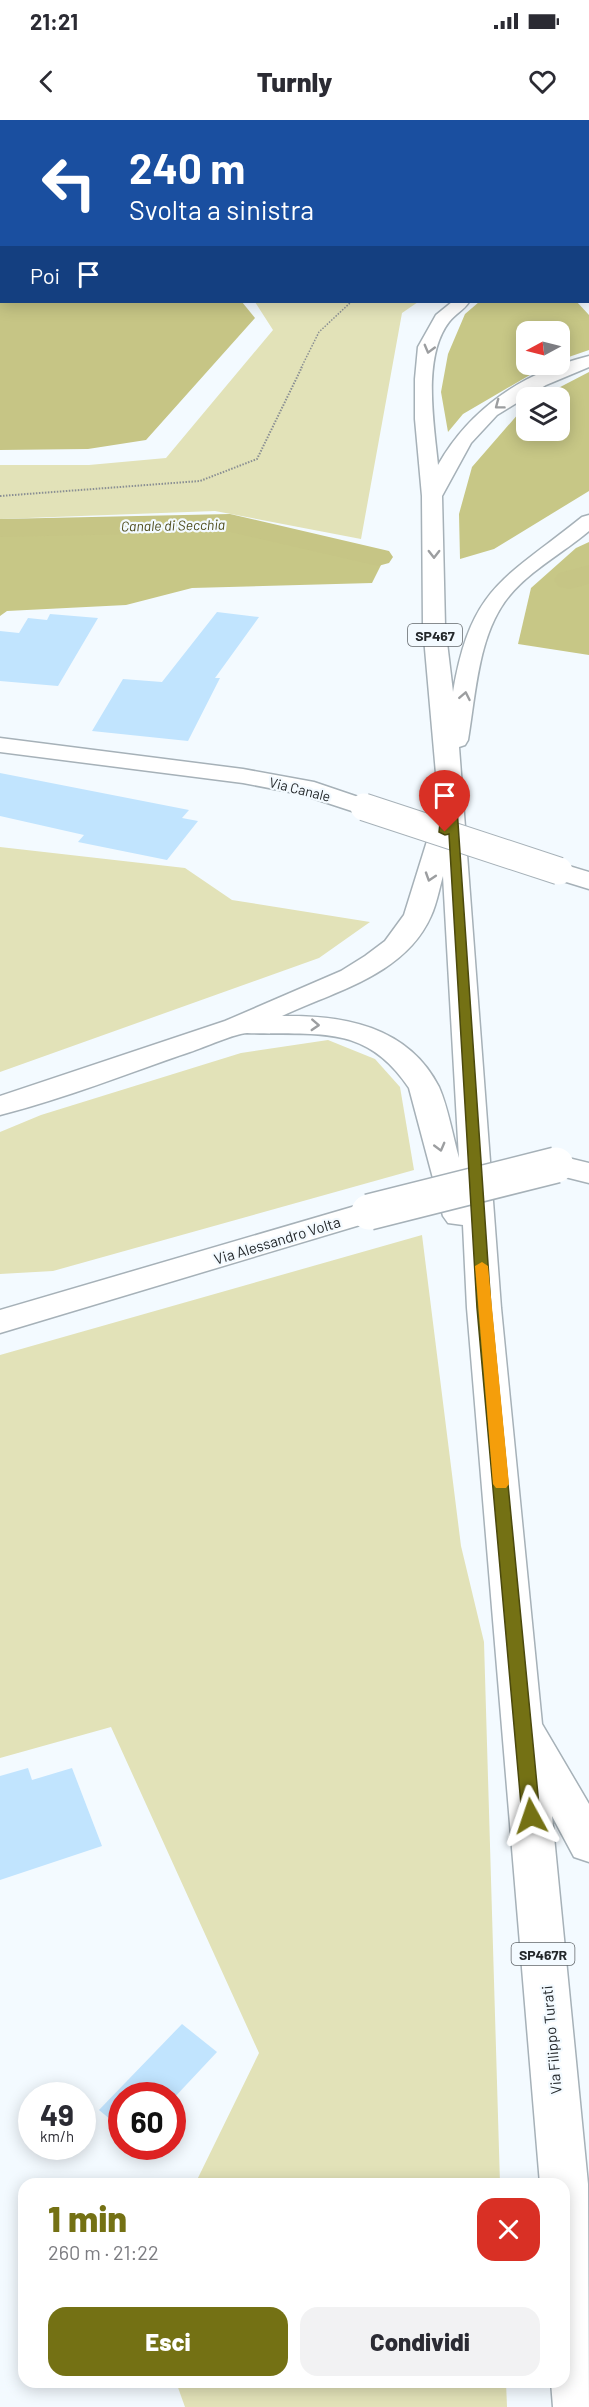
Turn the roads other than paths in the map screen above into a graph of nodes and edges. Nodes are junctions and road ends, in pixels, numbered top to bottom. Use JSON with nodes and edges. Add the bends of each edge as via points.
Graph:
{"nodes":[{"id":1,"x":459,"y":303,"type":"edge"},
{"id":2,"x":589,"y":361,"type":"edge"},
{"id":3,"x":432,"y":496,"type":"junction"},
{"id":4,"x":585,"y":526,"type":"edge"},
{"id":5,"x":0,"y":745,"type":"edge"},
{"id":6,"x":450,"y":776,"type":"junction"},
{"id":7,"x":589,"y":881,"type":"edge"},
{"id":8,"x":235,"y":1027,"type":"junction"},
{"id":9,"x":0,"y":1107,"type":"edge"},
{"id":10,"x":589,"y":1158,"type":"edge"},
{"id":11,"x":556,"y":1165,"type":"junction"},
{"id":12,"x":589,"y":1173,"type":"edge"},
{"id":13,"x":482,"y":1271,"type":"junction"},
{"id":14,"x":0,"y":1322,"type":"edge"},
{"id":15,"x":523,"y":1725,"type":"junction"},
{"id":16,"x":589,"y":1844,"type":"edge"},
{"id":17,"x":563,"y":2178,"type":"edge"},
{"id":18,"x":570,"y":2276,"type":"edge"},
{"id":19,"x":579,"y":2407,"type":"edge"}],
"edges":[{"from":1,"to":3,"type":"main road","number":"SP467","one_way":true,"via":[[442,320],[428,347],[424,419]]},
{"from":2,"to":3,"type":"main road","one_way":true,"via":[[534,384],[500,404],[467,433]]},
{"from":3,"to":6,"type":"main road","name":"Via Filippo Turati","number":"SP467","one_way":true,"via":[[434,626]]},
{"from":6,"to":4,"type":"main road","one_way":true,"via":[[471,653],[483,620],[502,591]]},
{"from":5,"to":7,"type":"main road","name":"Via Canale","bridge":true,"via":[[305,787]]},
{"from":6,"to":8,"type":"main road","one_way":true,"via":[[445,832],[410,931],[395,947],[351,977]]},
{"from":6,"to":13,"type":"main road","name":"Via Filippo Turati","number":"SP467R"},
{"from":8,"to":9,"type":"main road"},
{"from":8,"to":13,"type":"main road","one_way":true,"via":[[329,1025],[353,1030],[394,1048],[414,1069],[424,1088],[457,1211]]},
{"from":10,"to":11,"type":"main road"},
{"from":11,"to":12,"type":"main road"},
{"from":11,"to":14,"type":"main road","name":"Via Alessandro Volta","bridge":true,"via":[[369,1212]]},
{"from":13,"to":15,"type":"main road","name":"Via Filippo Turati","number":"SP467R"},
{"from":15,"to":16,"type":"main road"},
{"from":15,"to":17,"type":"main road","name":"Via Filippo Turati","number":"SP467R"},
{"from":18,"to":19,"type":"main road"}]}
